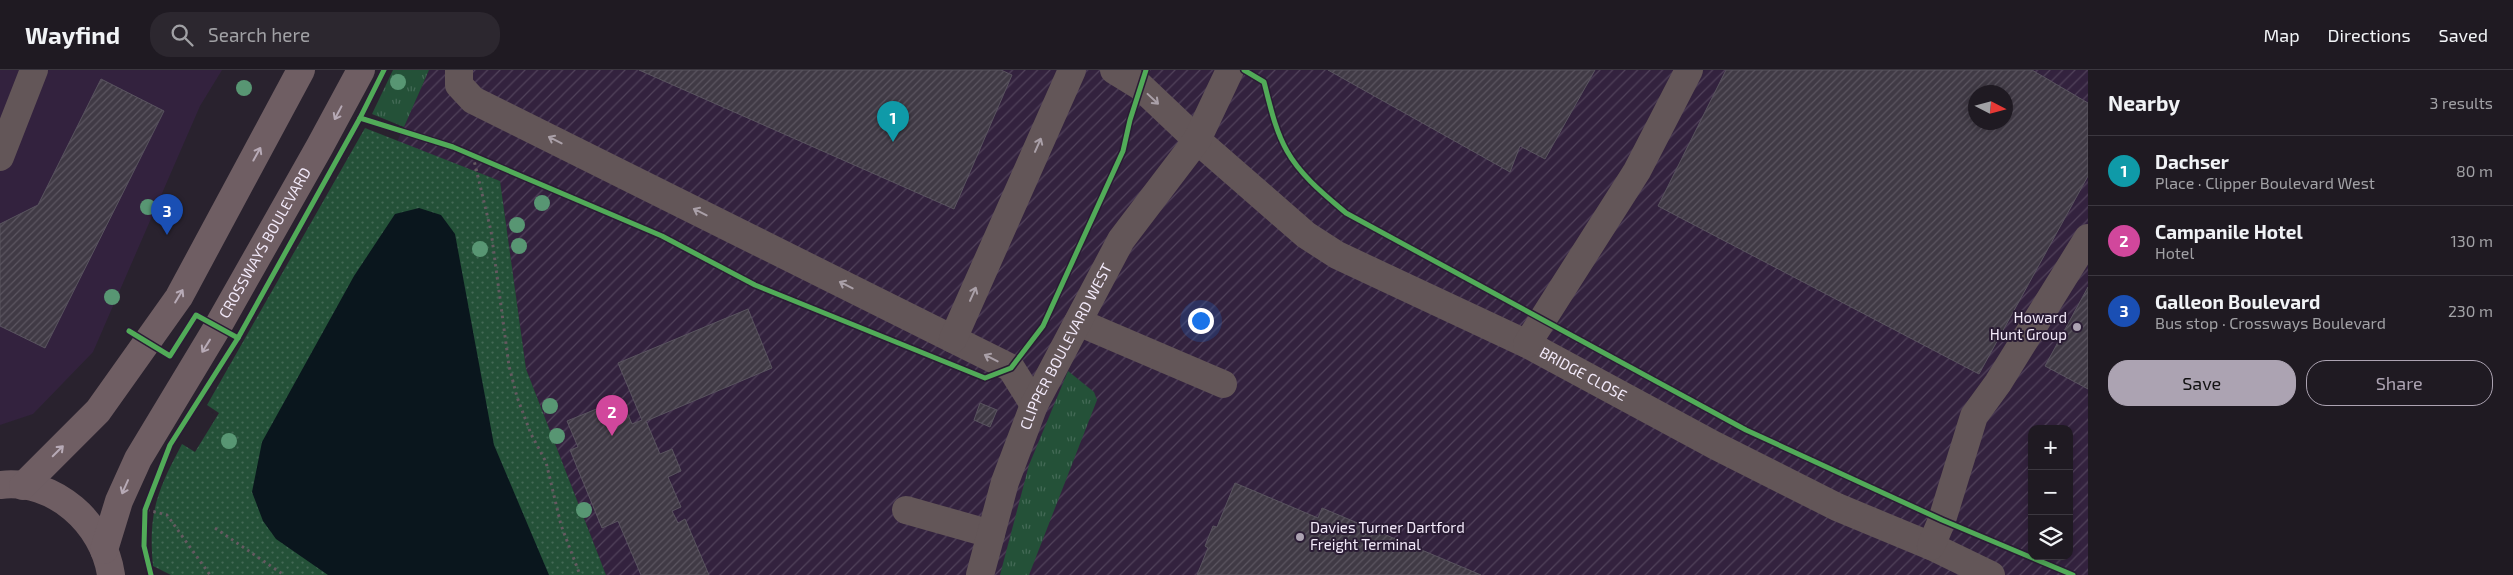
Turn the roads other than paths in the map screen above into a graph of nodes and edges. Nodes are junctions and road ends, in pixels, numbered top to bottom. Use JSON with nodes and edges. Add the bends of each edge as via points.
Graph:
{"nodes":[{"id":1,"x":34,"y":70,"type":"edge"},
{"id":2,"x":300,"y":70,"type":"edge"},
{"id":3,"x":361,"y":70,"type":"edge"},
{"id":4,"x":459,"y":70,"type":"edge"},
{"id":5,"x":1072,"y":70,"type":"edge"},
{"id":6,"x":1114,"y":70,"type":"edge"},
{"id":7,"x":1230,"y":70,"type":"edge"},
{"id":8,"x":1689,"y":70,"type":"edge"},
{"id":9,"x":1197,"y":140,"type":"junction"},
{"id":10,"x":0,"y":157,"type":"edge"},
{"id":11,"x":2088,"y":238,"type":"edge"},
{"id":12,"x":1078,"y":322,"type":"junction"},
{"id":13,"x":953,"y":339,"type":"junction"},
{"id":14,"x":1527,"y":344,"type":"junction"},
{"id":15,"x":1223,"y":384,"type":"dead end"},
{"id":16,"x":1034,"y":405,"type":"junction"},
{"id":17,"x":12,"y":485,"type":"edge"},
{"id":18,"x":906,"y":510,"type":"dead end"},
{"id":19,"x":991,"y":534,"type":"junction"},
{"id":20,"x":1931,"y":546,"type":"junction"},
{"id":21,"x":108,"y":562,"type":"edge"},
{"id":22,"x":980,"y":575,"type":"edge"},
{"id":23,"x":1991,"y":575,"type":"edge"}],
"edges":[{"from":1,"to":10,"type":"street"},
{"from":17,"to":2,"type":"main road","one_way":true,"via":[[98,411],[179,297]]},
{"from":3,"to":21,"type":"main road","name":"CROSSWAYS BOULEVARD","one_way":true,"via":[[217,328],[138,459],[119,501]]},
{"from":13,"to":4,"type":"street","one_way":true,"via":[[473,100],[459,85]]},
{"from":13,"to":5,"type":"street","one_way":true},
{"from":6,"to":9,"type":"street","name":"BRIDGE CLOSE","one_way":true,"via":[[1140,86]]},
{"from":7,"to":9,"type":"street","name":"CLIPPER BOULEVARD WEST"},
{"from":8,"to":14,"type":"street","via":[[1637,171]]},
{"from":9,"to":12,"type":"street","name":"CLIPPER BOULEVARD WEST","via":[[1121,240]]},
{"from":9,"to":14,"type":"street","name":"BRIDGE CLOSE","via":[[1306,235],[1337,255]]},
{"from":11,"to":20,"type":"street","via":[[1974,416]]},
{"from":12,"to":15,"type":"street"},
{"from":12,"to":16,"type":"street","name":"CLIPPER BOULEVARD WEST"},
{"from":16,"to":13,"type":"street","one_way":true,"via":[[1011,368]]},
{"from":14,"to":20,"type":"street","name":"BRIDGE CLOSE","via":[[1810,494]]},
{"from":16,"to":19,"type":"street","name":"CLIPPER BOULEVARD WEST","via":[[1005,482]]},
{"from":17,"to":21,"type":"main road","via":[[50,493],[72,507],[92,526]]},
{"from":18,"to":19,"type":"street"},
{"from":19,"to":22,"type":"street","name":"CLIPPER BOULEVARD WEST"},
{"from":20,"to":23,"type":"street","name":"BRIDGE CLOSE"}]}
